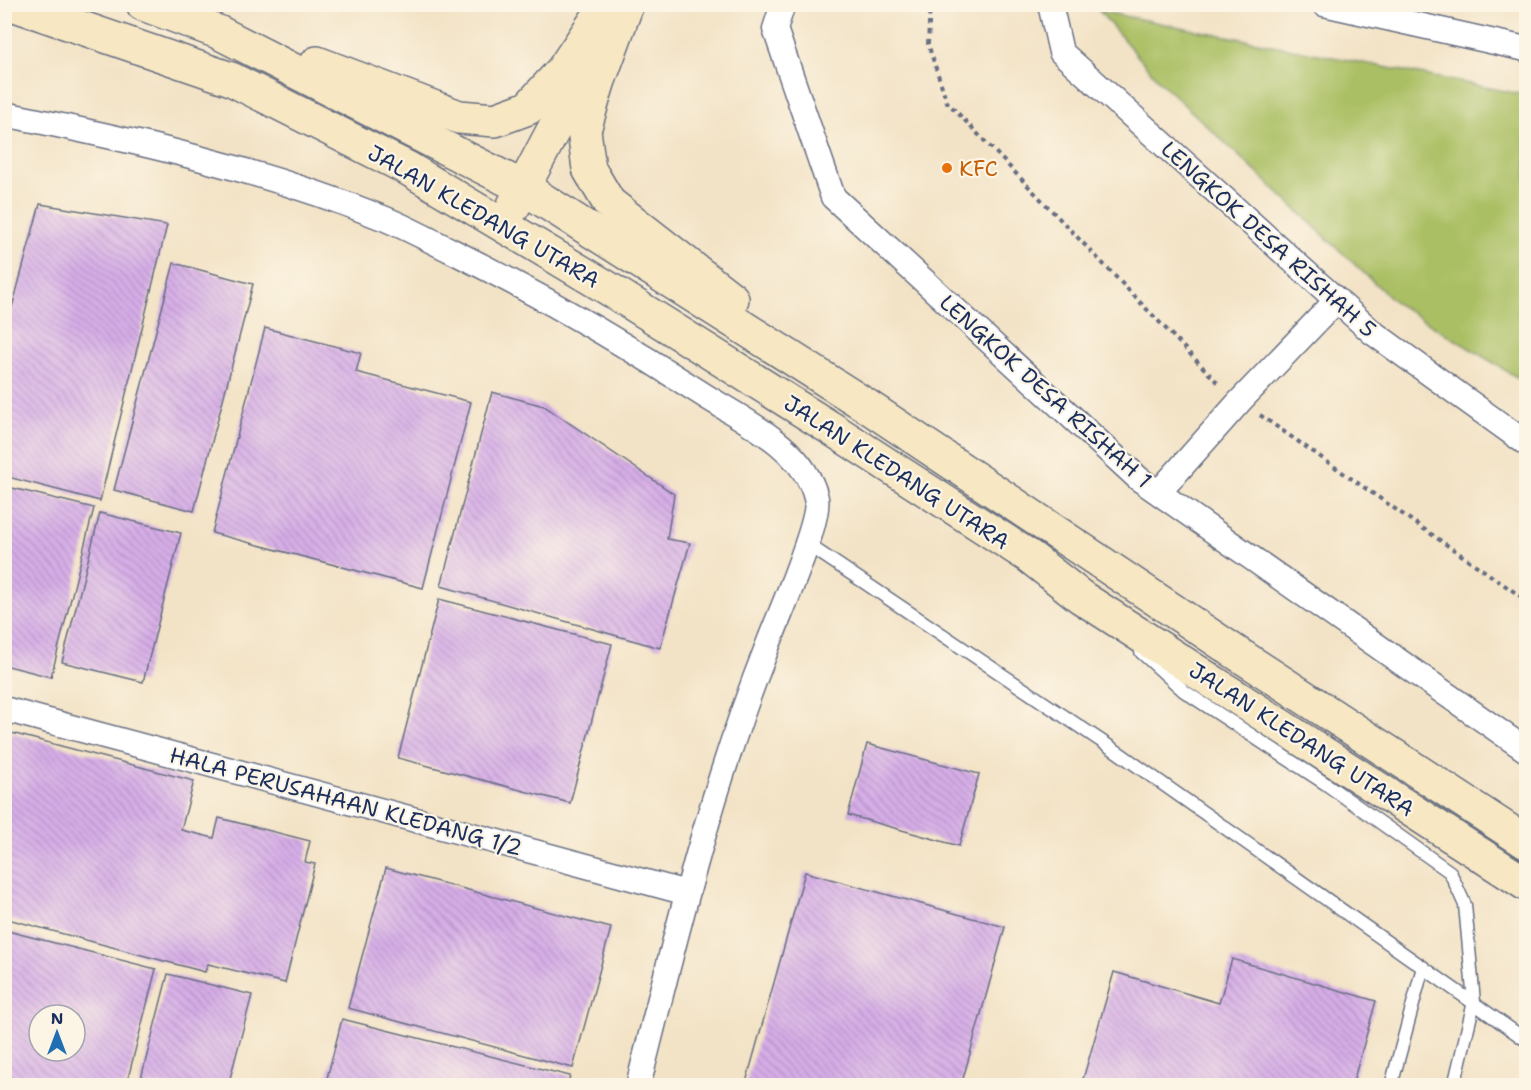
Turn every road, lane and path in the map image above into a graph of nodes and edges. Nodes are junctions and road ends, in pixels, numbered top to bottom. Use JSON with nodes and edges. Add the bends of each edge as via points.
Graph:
{"nodes":[{"id":1,"x":12,"y":4,"type":"edge"},
{"id":2,"x":142,"y":4,"type":"edge"},
{"id":3,"x":607,"y":4,"type":"edge"},
{"id":4,"x":618,"y":4,"type":"edge"},
{"id":5,"x":627,"y":4,"type":"edge"},
{"id":6,"x":783,"y":4,"type":"edge"},
{"id":7,"x":930,"y":4,"type":"edge"},
{"id":8,"x":1050,"y":4,"type":"edge"},
{"id":9,"x":1324,"y":4,"type":"edge"},
{"id":10,"x":218,"y":32,"type":"junction"},
{"id":11,"x":1527,"y":49,"type":"edge"},
{"id":12,"x":4,"y":114,"type":"edge"},
{"id":13,"x":524,"y":188,"type":"junction"},
{"id":14,"x":502,"y":224,"type":"junction"},
{"id":15,"x":1337,"y":300,"type":"junction"},
{"id":16,"x":1240,"y":401,"type":"junction"},
{"id":17,"x":867,"y":406,"type":"junction"},
{"id":18,"x":1527,"y":443,"type":"edge"},
{"id":19,"x":1159,"y":492,"type":"junction"},
{"id":20,"x":807,"y":544,"type":"junction"},
{"id":21,"x":1081,"y":597,"type":"junction"},
{"id":22,"x":1527,"y":600,"type":"edge"},
{"id":23,"x":4,"y":709,"type":"edge"},
{"id":24,"x":1527,"y":750,"type":"edge"},
{"id":25,"x":1527,"y":842,"type":"edge"},
{"id":26,"x":1527,"y":884,"type":"edge"},
{"id":27,"x":687,"y":893,"type":"junction"},
{"id":28,"x":1423,"y":967,"type":"junction"},
{"id":29,"x":1474,"y":1002,"type":"junction"},
{"id":30,"x":1527,"y":1040,"type":"edge"},
{"id":31,"x":638,"y":1086,"type":"edge"},
{"id":32,"x":1392,"y":1086,"type":"edge"},
{"id":33,"x":1454,"y":1086,"type":"edge"}],
"edges":[{"from":1,"to":14,"type":"main road","name":"JALAN KLEDANG UTARA","via":[[231,79],[407,168]]},
{"from":2,"to":10,"type":"main road","name":"JALAN KLEDANG UTARA"},
{"from":3,"to":10,"type":"main road","via":[[562,71],[528,108],[495,120],[459,117],[301,57]]},
{"from":4,"to":13,"type":"main road"},
{"from":5,"to":17,"type":"main road","via":[[584,130],[589,169],[609,203]]},
{"from":6,"to":19,"type":"street","name":"LENGKOK DESA RISHAH 1","via":[[776,29],[833,197],[1138,479]]},
{"from":7,"to":16,"type":"path","via":[[928,44],[947,102]]},
{"from":8,"to":15,"type":"street","name":"LENGKOK DESA RISHAH 5","via":[[1061,52]]},
{"from":9,"to":11,"type":"street"},
{"from":10,"to":13,"type":"main road","name":"JALAN KLEDANG UTARA"},
{"from":12,"to":20,"type":"street","via":[[249,171],[385,218],[523,285],[786,448],[808,477],[818,501]]},
{"from":13,"to":14,"type":"main road"},
{"from":13,"to":17,"type":"main road","name":"JALAN KLEDANG UTARA"},
{"from":14,"to":21,"type":"main road","name":"JALAN KLEDANG UTARA","via":[[1030,557]]},
{"from":15,"to":16,"type":"street"},
{"from":15,"to":18,"type":"street","name":"LENGKOK DESA RISHAH 5","via":[[1372,333]]},
{"from":16,"to":19,"type":"street"},
{"from":16,"to":22,"type":"path"},
{"from":17,"to":25,"type":"main road","name":"JALAN KLEDANG UTARA"},
{"from":19,"to":24,"type":"street","name":"LENGKOK DESA RISHAH 1"},
{"from":20,"to":27,"type":"street","via":[[744,704]]},
{"from":20,"to":28,"type":"lane","via":[[1109,747]]},
{"from":21,"to":26,"type":"main road","name":"JALAN KLEDANG UTARA"},
{"from":21,"to":29,"type":"lane","via":[[1184,691],[1450,872],[1465,905]]},
{"from":23,"to":27,"type":"street","name":"HALA PERUSAHAAN KLEDANG 1/2"},
{"from":27,"to":31,"type":"street"},
{"from":28,"to":29,"type":"lane"},
{"from":28,"to":32,"type":"lane"},
{"from":29,"to":30,"type":"lane"},
{"from":29,"to":33,"type":"lane"}]}
